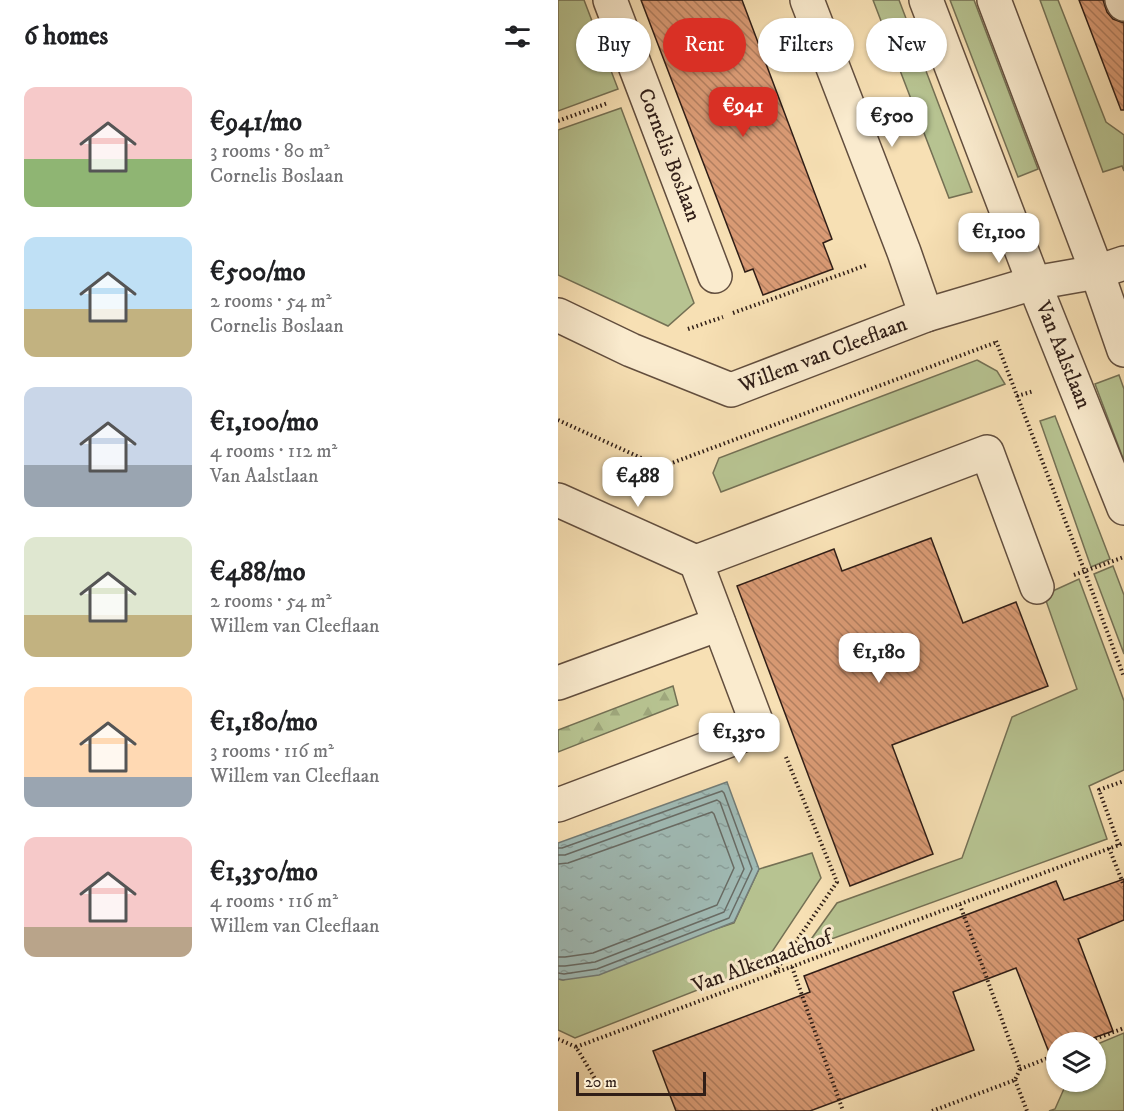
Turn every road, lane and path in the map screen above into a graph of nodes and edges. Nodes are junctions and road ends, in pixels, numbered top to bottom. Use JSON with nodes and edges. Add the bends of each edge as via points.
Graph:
{"nodes":[{"id":1,"x":610,"y":0,"type":"edge"},
{"id":2,"x":807,"y":0,"type":"edge"},
{"id":3,"x":926,"y":0,"type":"edge"},
{"id":4,"x":994,"y":0,"type":"edge"},
{"id":5,"x":645,"y":91,"type":"junction"},
{"id":6,"x":558,"y":121,"type":"edge"},
{"id":7,"x":904,"y":252,"type":"junction"},
{"id":8,"x":1110,"y":267,"type":"edge"},
{"id":9,"x":715,"y":276,"type":"dead end"},
{"id":10,"x":1034,"y":283,"type":"junction"},
{"id":11,"x":980,"y":300,"type":"junction"},
{"id":12,"x":558,"y":315,"type":"edge"},
{"id":13,"x":927,"y":315,"type":"junction"},
{"id":14,"x":687,"y":330,"type":"dead end"},
{"id":15,"x":1124,"y":350,"type":"edge"},
{"id":16,"x":558,"y":500,"type":"edge"},
{"id":17,"x":1124,"y":508,"type":"edge"},
{"id":18,"x":1124,"y":557,"type":"edge"},
{"id":19,"x":696,"y":562,"type":"junction"},
{"id":20,"x":1086,"y":572,"type":"junction"},
{"id":21,"x":1036,"y":587,"type":"joint"},
{"id":22,"x":719,"y":624,"type":"junction"},
{"id":23,"x":1124,"y":677,"type":"edge"},
{"id":24,"x":558,"y":683,"type":"edge"},
{"id":25,"x":759,"y":729,"type":"junction"},
{"id":26,"x":1124,"y":781,"type":"edge"},
{"id":27,"x":558,"y":805,"type":"edge"},
{"id":28,"x":1122,"y":844,"type":"edge"},
{"id":29,"x":1109,"y":848,"type":"junction"},
{"id":30,"x":1124,"y":886,"type":"edge"},
{"id":31,"x":960,"y":905,"type":"junction"},
{"id":32,"x":792,"y":967,"type":"junction"},
{"id":33,"x":775,"y":973,"type":"junction"},
{"id":34,"x":1124,"y":1028,"type":"edge"},
{"id":35,"x":1106,"y":1035,"type":"edge"},
{"id":36,"x":558,"y":1039,"type":"edge"},
{"id":37,"x":576,"y":1047,"type":"junction"},
{"id":38,"x":1046,"y":1059,"type":"edge"},
{"id":39,"x":1020,"y":1069,"type":"junction"},
{"id":40,"x":1015,"y":1080,"type":"junction"},
{"id":41,"x":597,"y":1082,"type":"dead end"},
{"id":42,"x":843,"y":1111,"type":"edge"},
{"id":43,"x":932,"y":1111,"type":"edge"},
{"id":44,"x":1027,"y":1111,"type":"edge"}],
"edges":[{"from":1,"to":5,"type":"street","name":"Cornelis Boslaan"},
{"from":2,"to":7,"type":"street"},
{"from":3,"to":10,"type":"street","name":"Van Aalstlaan"},
{"from":4,"to":8,"type":"street"},
{"from":5,"to":6,"type":"path"},
{"from":5,"to":9,"type":"street","name":"Cornelis Boslaan"},
{"from":7,"to":13,"type":"street"},
{"from":7,"to":14,"type":"path"},
{"from":8,"to":10,"type":"street","name":"Willem van Cleeflaan"},
{"from":8,"to":15,"type":"street"},
{"from":10,"to":11,"type":"street","name":"Willem van Cleeflaan"},
{"from":10,"to":17,"type":"street","name":"Van Aalstlaan"},
{"from":11,"to":13,"type":"street","name":"Willem van Cleeflaan"},
{"from":11,"to":20,"type":"path"},
{"from":12,"to":13,"type":"street","name":"Willem van Cleeflaan","via":[[631,350],[731,390]]},
{"from":16,"to":19,"type":"street"},
{"from":18,"to":20,"type":"path"},
{"from":19,"to":21,"type":"street","via":[[987,452]]},
{"from":19,"to":22,"type":"street"},
{"from":20,"to":21,"type":"path"},
{"from":20,"to":23,"type":"path"},
{"from":22,"to":24,"type":"street"},
{"from":22,"to":25,"type":"street"},
{"from":25,"to":27,"type":"street"},
{"from":25,"to":33,"type":"path","via":[[778,739],[837,882]]},
{"from":26,"to":28,"type":"path","via":[[1099,790]]},
{"from":28,"to":29,"type":"path","name":"Van Alkemadehof"},
{"from":29,"to":30,"type":"path"},
{"from":29,"to":31,"type":"path","name":"Van Alkemadehof"},
{"from":31,"to":32,"type":"path","name":"Van Alkemadehof"},
{"from":31,"to":39,"type":"path"},
{"from":32,"to":33,"type":"path","name":"Van Alkemadehof"},
{"from":32,"to":42,"type":"path"},
{"from":33,"to":37,"type":"path","name":"Van Alkemadehof"},
{"from":34,"to":35,"type":"path"},
{"from":36,"to":37,"type":"path"},
{"from":37,"to":41,"type":"path"},
{"from":38,"to":39,"type":"path"},
{"from":39,"to":40,"type":"path"},
{"from":40,"to":43,"type":"path"},
{"from":40,"to":44,"type":"path"}]}
